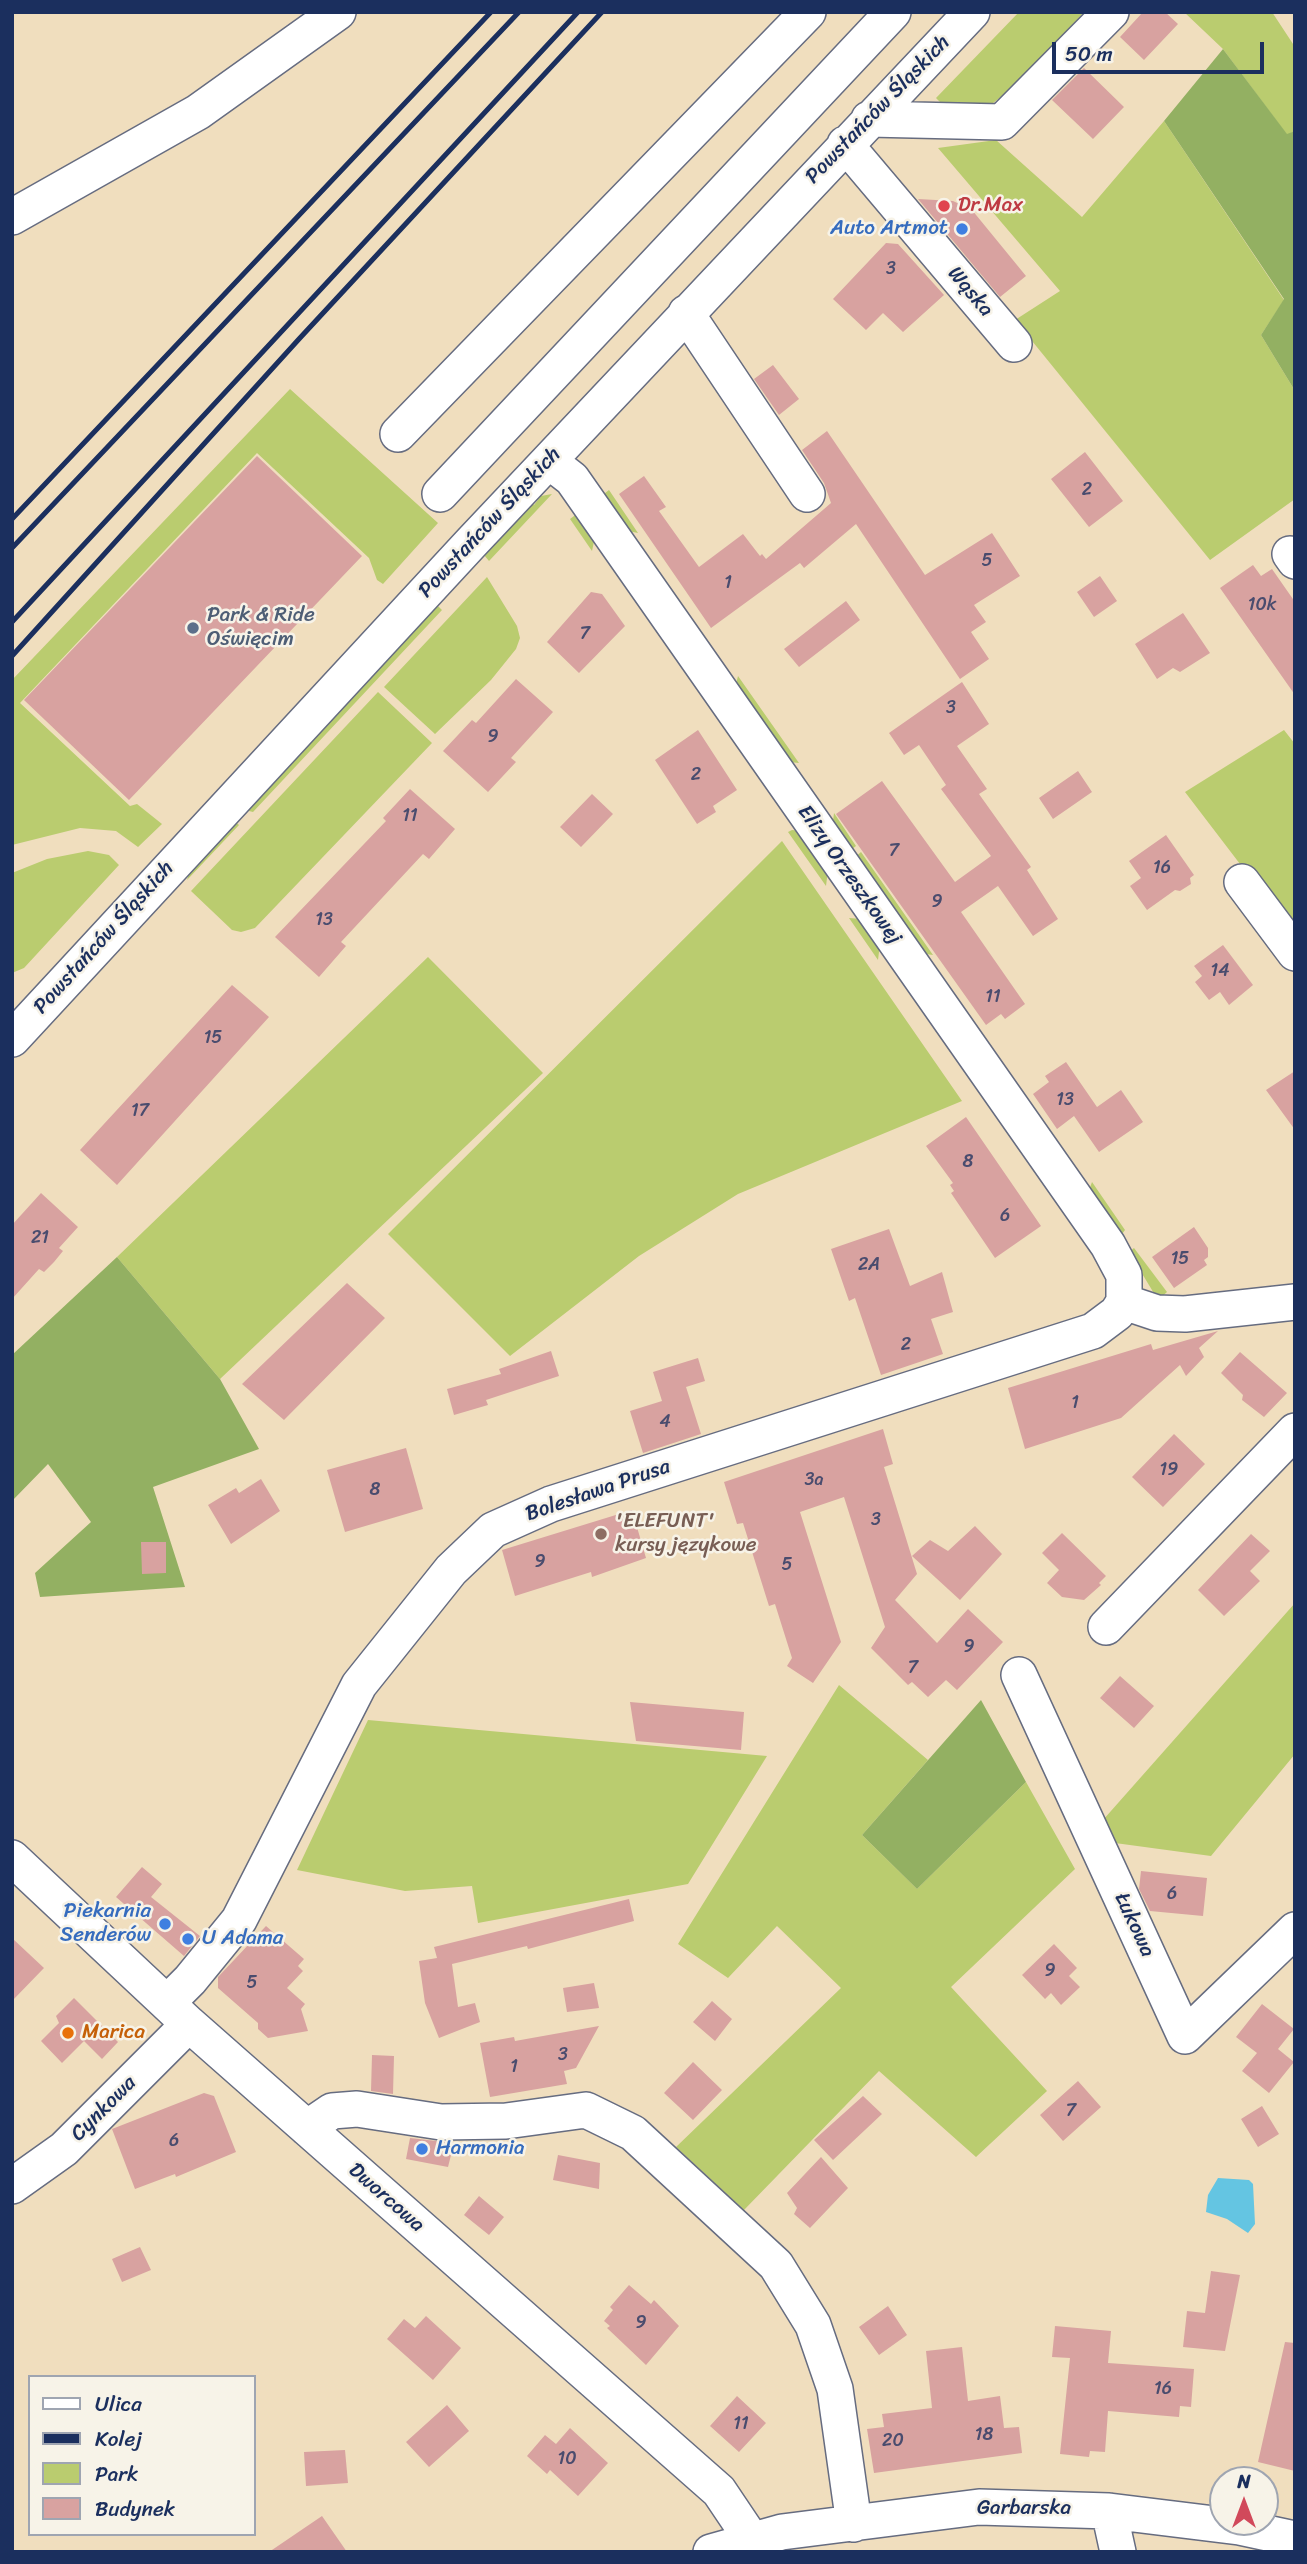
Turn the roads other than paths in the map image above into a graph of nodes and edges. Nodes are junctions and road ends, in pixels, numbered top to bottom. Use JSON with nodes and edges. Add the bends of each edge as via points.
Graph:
{"nodes":[{"id":1,"x":338,"y":12,"type":"edge"},
{"id":2,"x":808,"y":12,"type":"edge"},
{"id":3,"x":892,"y":12,"type":"edge"},
{"id":4,"x":972,"y":12,"type":"edge"},
{"id":5,"x":1111,"y":12,"type":"edge"},
{"id":6,"x":869,"y":119,"type":"junction"},
{"id":7,"x":845,"y":144,"type":"junction"},
{"id":8,"x":12,"y":217,"type":"edge"},
{"id":9,"x":671,"y":249,"type":"junction"},
{"id":10,"x":710,"y":288,"type":"junction"},
{"id":11,"x":686,"y":313,"type":"junction"},
{"id":12,"x":1014,"y":344,"type":"dead end"},
{"id":13,"x":398,"y":434,"type":"dead end"},
{"id":14,"x":549,"y":461,"type":"junction"},
{"id":15,"x":440,"y":494,"type":"dead end"},
{"id":16,"x":807,"y":494,"type":"dead end"},
{"id":17,"x":1242,"y":882,"type":"dead end"},
{"id":18,"x":1295,"y":954,"type":"edge"},
{"id":19,"x":48,"y":998,"type":"junction"},
{"id":20,"x":12,"y":1011,"type":"edge"},
{"id":21,"x":12,"y":1039,"type":"edge"},
{"id":22,"x":1293,"y":1296,"type":"edge"},
{"id":23,"x":1124,"y":1301,"type":"junction"},
{"id":24,"x":1295,"y":1430,"type":"edge"},
{"id":25,"x":1106,"y":1627,"type":"dead end"},
{"id":26,"x":1019,"y":1675,"type":"dead end"},
{"id":27,"x":12,"y":1858,"type":"edge"},
{"id":28,"x":1295,"y":1930,"type":"edge"},
{"id":29,"x":179,"y":2013,"type":"junction"},
{"id":30,"x":307,"y":2128,"type":"junction"},
{"id":31,"x":12,"y":2186,"type":"edge"},
{"id":32,"x":1109,"y":2511,"type":"junction"},
{"id":33,"x":854,"y":2524,"type":"junction"},
{"id":34,"x":1295,"y":2539,"type":"edge"},
{"id":35,"x":757,"y":2547,"type":"edge"},
{"id":36,"x":711,"y":2552,"type":"edge"},
{"id":37,"x":1118,"y":2552,"type":"edge"}],
"edges":[{"from":1,"to":8,"type":"street","via":[[198,112]]},
{"from":2,"to":13,"type":"street"},
{"from":3,"to":9,"type":"street"},
{"from":4,"to":6,"type":"street","name":"Powstańców Śląskich"},
{"from":5,"to":6,"type":"street","via":[[1002,122]]},
{"from":6,"to":7,"type":"street","name":"Powstańców Śląskich"},
{"from":7,"to":10,"type":"street","name":"Powstańców Śląskich"},
{"from":7,"to":12,"type":"street","name":"Wąska"},
{"from":9,"to":10,"type":"street"},
{"from":9,"to":15,"type":"street"},
{"from":10,"to":11,"type":"street","name":"Powstańców Śląskich"},
{"from":11,"to":14,"type":"street","name":"Powstańców Śląskich"},
{"from":11,"to":16,"type":"street"},
{"from":14,"to":19,"type":"street","name":"Powstańców Śląskich"},
{"from":14,"to":23,"type":"street","name":"Elizy Orzeszkowej","via":[[572,478],[1108,1245],[1124,1275]]},
{"from":17,"to":18,"type":"street"},
{"from":19,"to":20,"type":"street"},
{"from":19,"to":21,"type":"street","name":"Powstańców Śląskich"},
{"from":22,"to":23,"type":"street","via":[[1185,1314],[1157,1313]]},
{"from":23,"to":29,"type":"street","name":"Bolesława Prusa","via":[[1117,1313],[1093,1331],[551,1504],[493,1530],[451,1570],[359,1685],[239,1920],[190,1980]]},
{"from":24,"to":25,"type":"street"},
{"from":26,"to":28,"type":"street","name":"Łukowa","via":[[1185,2036]]},
{"from":27,"to":29,"type":"street","name":"Dworcowa"},
{"from":29,"to":30,"type":"street","name":"Dworcowa"},
{"from":29,"to":31,"type":"street","name":"Cynkowa","via":[[64,2149]]},
{"from":30,"to":33,"type":"street","via":[[332,2111],[357,2109],[441,2122],[506,2121],[586,2109],[633,2133],[776,2266],[813,2325],[835,2389]]},
{"from":30,"to":35,"type":"street","name":"Dworcowa","via":[[719,2491]]},
{"from":32,"to":33,"type":"street","name":"Garbarska","via":[[979,2507]]},
{"from":32,"to":34,"type":"street","name":"Garbarska"},
{"from":32,"to":37,"type":"street"},
{"from":33,"to":35,"type":"street","name":"Garbarska","via":[[782,2532]]},
{"from":35,"to":36,"type":"street","name":"Garbarska"}]}
